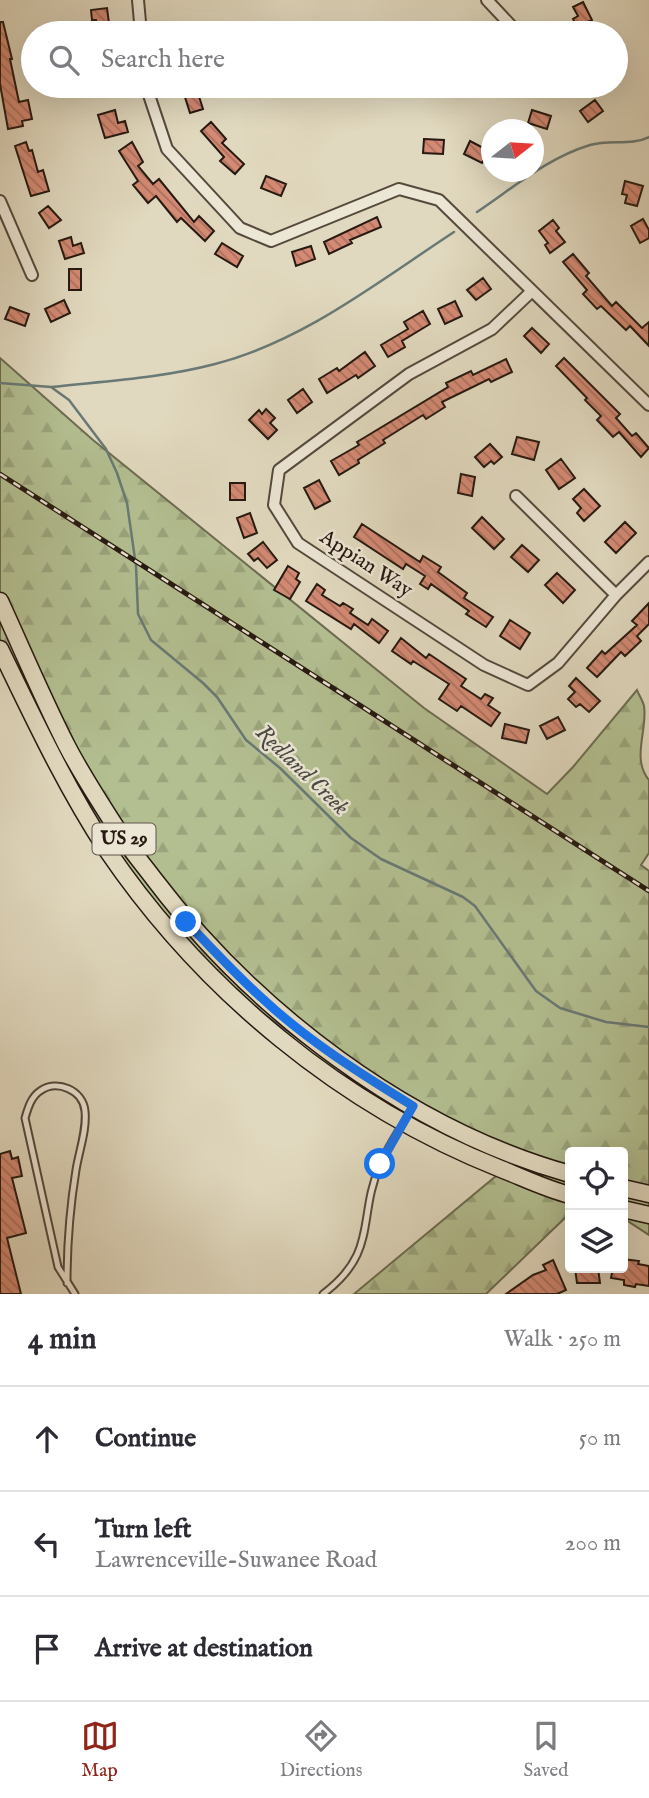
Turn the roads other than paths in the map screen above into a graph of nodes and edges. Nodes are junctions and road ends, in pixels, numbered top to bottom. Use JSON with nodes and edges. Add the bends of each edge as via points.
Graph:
{"nodes":[{"id":1,"x":138,"y":0,"type":"edge"},
{"id":2,"x":487,"y":0,"type":"edge"},
{"id":3,"x":140,"y":21,"type":"edge"},
{"id":4,"x":507,"y":21,"type":"edge"},
{"id":5,"x":150,"y":98,"type":"edge"},
{"id":6,"x":0,"y":201,"type":"edge"},
{"id":7,"x":32,"y":275,"type":"dead end"},
{"id":8,"x":531,"y":292,"type":"junction"},
{"id":9,"x":649,"y":405,"type":"edge"},
{"id":10,"x":516,"y":496,"type":"dead end"},
{"id":11,"x":649,"y":562,"type":"edge"},
{"id":12,"x":616,"y":595,"type":"junction"},
{"id":13,"x":0,"y":601,"type":"edge"},
{"id":14,"x":0,"y":649,"type":"edge"},
{"id":15,"x":32,"y":671,"type":"junction"},
{"id":16,"x":15,"y":680,"type":"junction"},
{"id":17,"x":186,"y":922,"type":"junction"},
{"id":18,"x":172,"y":936,"type":"junction"},
{"id":19,"x":413,"y":1106,"type":"junction"},
{"id":20,"x":404,"y":1123,"type":"junction"},
{"id":21,"x":565,"y":1172,"type":"edge"},
{"id":22,"x":628,"y":1189,"type":"edge"},
{"id":23,"x":565,"y":1193,"type":"edge"},
{"id":24,"x":649,"y":1194,"type":"edge"},
{"id":25,"x":627,"y":1210,"type":"edge"},
{"id":26,"x":649,"y":1215,"type":"edge"},
{"id":27,"x":66,"y":1283,"type":"junction"},
{"id":28,"x":75,"y":1294,"type":"edge"},
{"id":29,"x":323,"y":1294,"type":"edge"}],
"edges":[{"from":1,"to":3,"type":"street"},
{"from":2,"to":4,"type":"street"},
{"from":5,"to":8,"type":"street","via":[[167,149],[240,228],[271,241],[399,189],[439,200]]},
{"from":6,"to":7,"type":"street"},
{"from":8,"to":9,"type":"street"},
{"from":8,"to":12,"type":"street","name":"Appian Way","via":[[492,329],[409,374],[279,470],[274,505],[298,543],[484,665],[528,685],[558,663]]},
{"from":10,"to":12,"type":"street"},
{"from":11,"to":12,"type":"street","name":"Appian Way"},
{"from":13,"to":15,"type":"main road","number":"US 29"},
{"from":14,"to":16,"type":"main road","number":"US 29"},
{"from":15,"to":16,"type":"main road"},
{"from":15,"to":17,"type":"main road","number":"US 29","via":[[68,747],[120,835]]},
{"from":16,"to":18,"type":"main road","number":"US 29","via":[[90,823]]},
{"from":17,"to":18,"type":"main road"},
{"from":17,"to":19,"type":"main road","number":"US 29","via":[[264,1000],[314,1041]]},
{"from":18,"to":20,"type":"main road","number":"US 29","via":[[285,1043]]},
{"from":19,"to":20,"type":"lane"},
{"from":19,"to":21,"type":"main road","number":"US 29","via":[[465,1133]]},
{"from":20,"to":23,"type":"main road","number":"US 29","via":[[452,1150]]},
{"from":20,"to":29,"type":"lane","via":[[380,1164],[360,1251]]},
{"from":22,"to":24,"type":"main road"},
{"from":25,"to":26,"type":"main road"},
{"from":27,"to":27,"type":"lane","via":[[85,1111],[73,1091],[58,1085],[39,1091],[25,1118],[58,1267]]},
{"from":27,"to":28,"type":"lane"}]}
